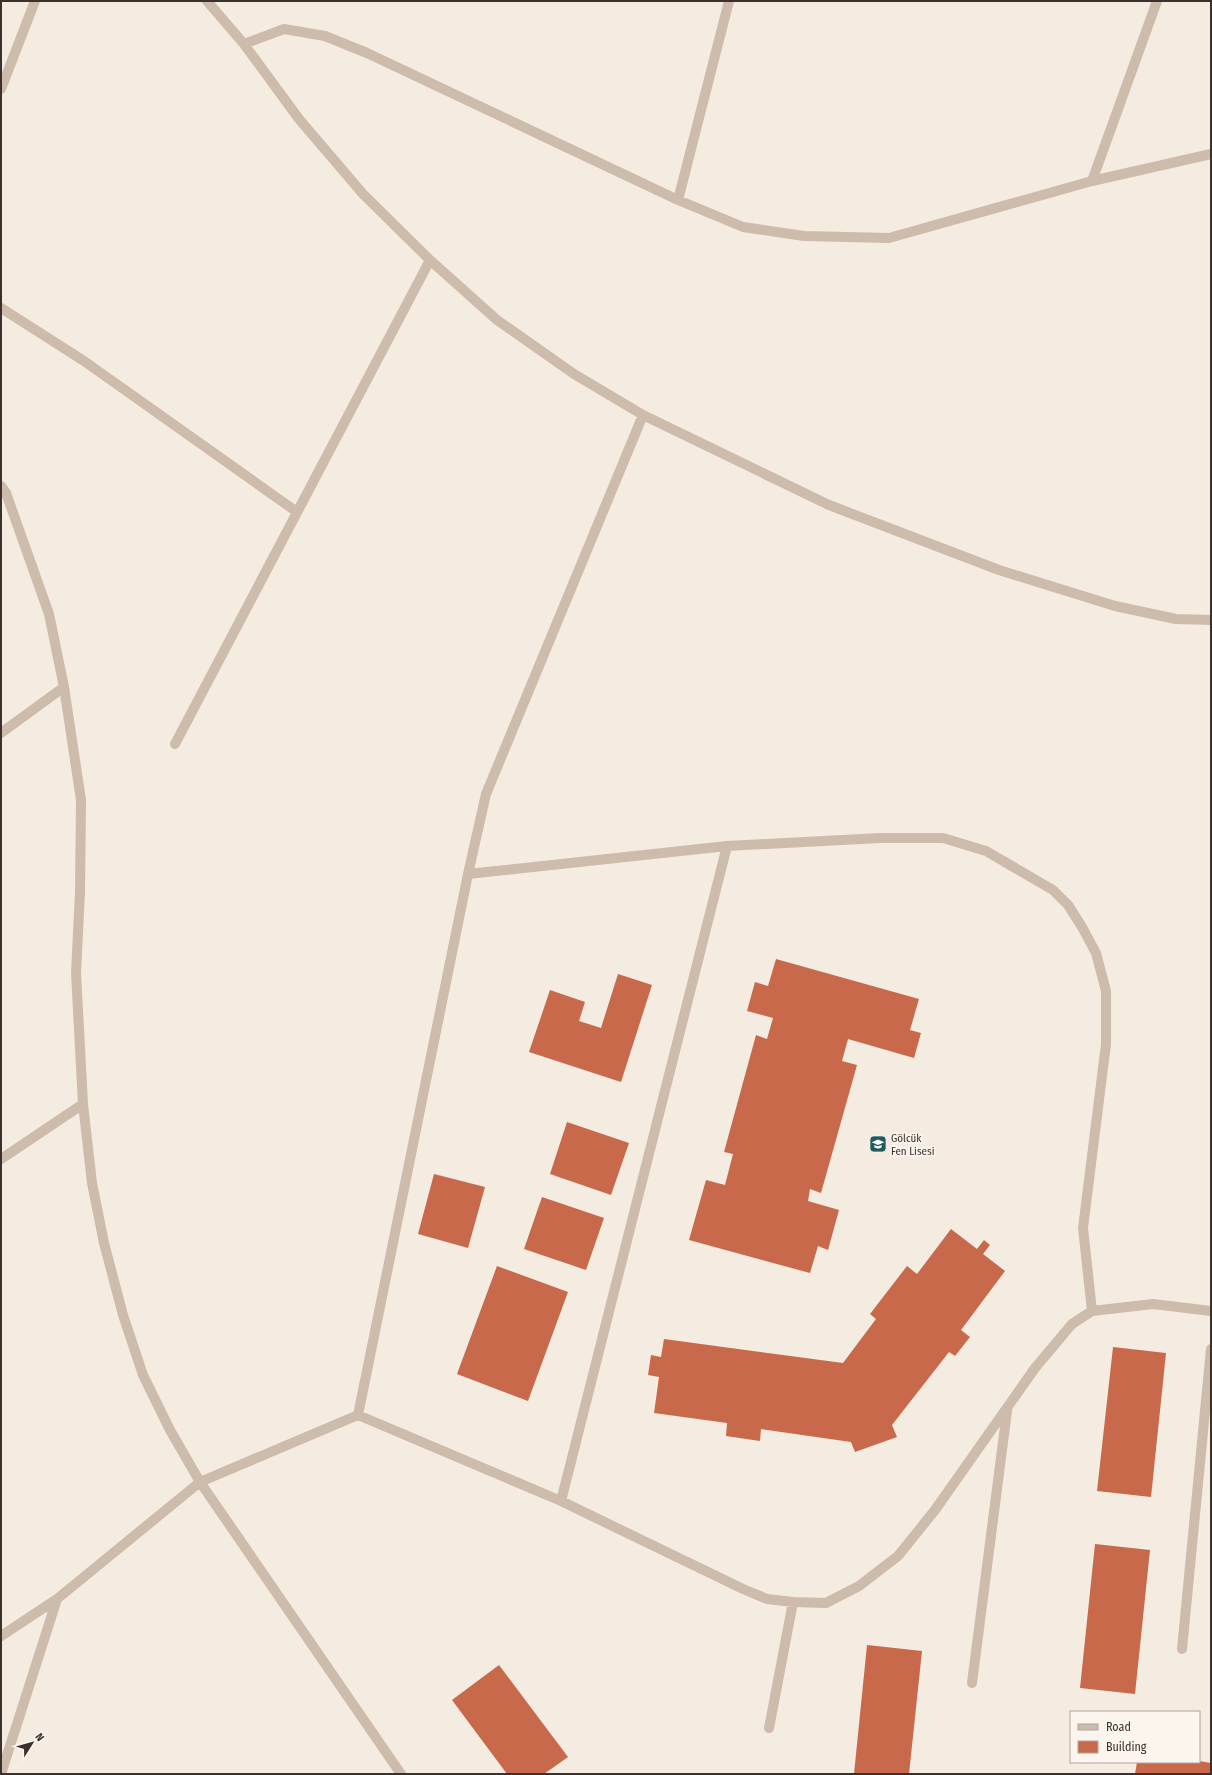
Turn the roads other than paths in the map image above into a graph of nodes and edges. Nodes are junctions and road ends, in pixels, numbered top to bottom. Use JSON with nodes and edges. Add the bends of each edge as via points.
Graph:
{"nodes":[{"id":1,"x":35,"y":1,"type":"edge"},
{"id":2,"x":207,"y":1,"type":"edge"},
{"id":3,"x":730,"y":1,"type":"edge"},
{"id":4,"x":1157,"y":1,"type":"edge"},
{"id":5,"x":244,"y":44,"type":"junction"},
{"id":6,"x":1,"y":89,"type":"edge"},
{"id":7,"x":1211,"y":154,"type":"edge"},
{"id":8,"x":1092,"y":181,"type":"junction"},
{"id":9,"x":678,"y":200,"type":"junction"},
{"id":10,"x":430,"y":260,"type":"junction"},
{"id":11,"x":1,"y":308,"type":"edge"},
{"id":12,"x":643,"y":415,"type":"junction"},
{"id":13,"x":1,"y":486,"type":"edge"},
{"id":14,"x":297,"y":512,"type":"junction"},
{"id":15,"x":1211,"y":620,"type":"edge"},
{"id":16,"x":64,"y":687,"type":"junction"},
{"id":17,"x":1,"y":733,"type":"edge"},
{"id":18,"x":175,"y":744,"type":"dead end"},
{"id":19,"x":727,"y":846,"type":"junction"},
{"id":20,"x":468,"y":874,"type":"junction"},
{"id":21,"x":83,"y":1104,"type":"junction"},
{"id":22,"x":1,"y":1159,"type":"edge"},
{"id":23,"x":1092,"y":1311,"type":"junction"},
{"id":24,"x":1211,"y":1311,"type":"edge"},
{"id":25,"x":1211,"y":1349,"type":"edge"},
{"id":26,"x":1007,"y":1408,"type":"junction"},
{"id":27,"x":358,"y":1415,"type":"junction"},
{"id":28,"x":200,"y":1482,"type":"junction"},
{"id":29,"x":561,"y":1501,"type":"junction"},
{"id":30,"x":57,"y":1599,"type":"junction"},
{"id":31,"x":793,"y":1602,"type":"junction"},
{"id":32,"x":1,"y":1636,"type":"edge"},
{"id":33,"x":1182,"y":1649,"type":"dead end"},
{"id":34,"x":972,"y":1683,"type":"dead end"},
{"id":35,"x":769,"y":1728,"type":"dead end"},
{"id":36,"x":1,"y":1774,"type":"edge"},
{"id":37,"x":401,"y":1774,"type":"edge"}],
"edges":[{"from":1,"to":6,"type":"street"},
{"from":2,"to":5,"type":"street"},
{"from":3,"to":9,"type":"street"},
{"from":4,"to":8,"type":"street"},
{"from":5,"to":9,"type":"street","via":[[284,29],[325,36],[367,53]]},
{"from":5,"to":10,"type":"street","via":[[299,119],[363,194]]},
{"from":7,"to":8,"type":"street"},
{"from":8,"to":9,"type":"street","via":[[889,238],[804,236],[743,227]]},
{"from":10,"to":12,"type":"street","via":[[497,320],[574,374]]},
{"from":10,"to":14,"type":"street"},
{"from":11,"to":14,"type":"street","via":[[84,361]]},
{"from":12,"to":15,"type":"street","via":[[830,505],[999,570],[1115,606],[1176,619]]},
{"from":12,"to":20,"type":"street","via":[[486,794]]},
{"from":13,"to":16,"type":"street","via":[[6,493],[49,614]]},
{"from":14,"to":18,"type":"street"},
{"from":16,"to":17,"type":"street"},
{"from":16,"to":21,"type":"street","via":[[81,800],[76,973]]},
{"from":19,"to":20,"type":"street"},
{"from":19,"to":23,"type":"street","via":[[880,838],[943,838],[986,851],[1053,890],[1068,905],[1096,953],[1106,991],[1106,1044],[1083,1228]]},
{"from":19,"to":29,"type":"street"},
{"from":20,"to":27,"type":"street"},
{"from":21,"to":22,"type":"street"},
{"from":21,"to":28,"type":"street","via":[[92,1183],[104,1243],[123,1315],[143,1375],[170,1430]]},
{"from":23,"to":24,"type":"street","via":[[1153,1304]]},
{"from":23,"to":26,"type":"street","via":[[1072,1324],[1035,1368]]},
{"from":25,"to":33,"type":"street"},
{"from":26,"to":31,"type":"street","via":[[935,1510],[898,1556],[859,1586],[826,1603]]},
{"from":26,"to":34,"type":"street"},
{"from":27,"to":28,"type":"street"},
{"from":27,"to":29,"type":"street"},
{"from":28,"to":30,"type":"street"},
{"from":28,"to":37,"type":"street"},
{"from":29,"to":31,"type":"street","via":[[743,1589],[767,1599]]},
{"from":30,"to":32,"type":"street"},
{"from":30,"to":36,"type":"street"},
{"from":31,"to":35,"type":"street"}]}
